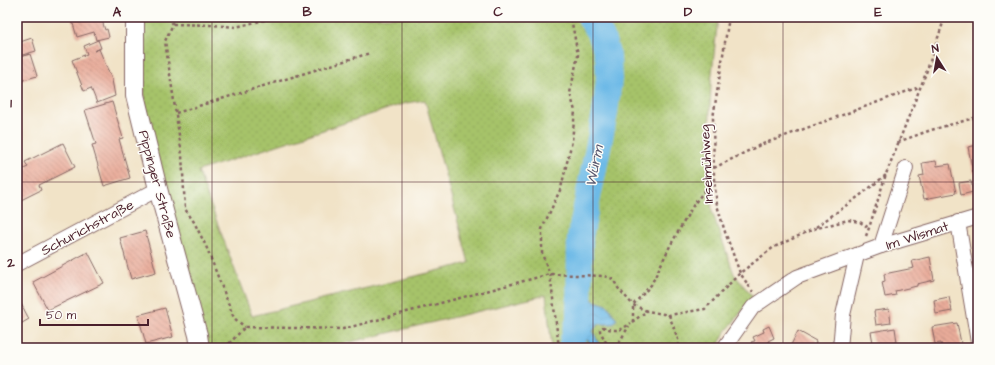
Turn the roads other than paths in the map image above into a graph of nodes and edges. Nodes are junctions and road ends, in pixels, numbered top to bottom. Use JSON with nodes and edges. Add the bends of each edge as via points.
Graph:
{"nodes":[{"id":1,"x":135,"y":17,"type":"edge"},
{"id":2,"x":906,"y":168,"type":"dead end"},
{"id":3,"x":158,"y":189,"type":"junction"},
{"id":4,"x":978,"y":216,"type":"edge"},
{"id":5,"x":958,"y":222,"type":"junction"},
{"id":6,"x":881,"y":246,"type":"junction"},
{"id":7,"x":857,"y":255,"type":"junction"},
{"id":8,"x":17,"y":264,"type":"edge"},
{"id":9,"x":978,"y":342,"type":"edge"},
{"id":10,"x":200,"y":348,"type":"edge"},
{"id":11,"x":724,"y":348,"type":"edge"},
{"id":12,"x":840,"y":348,"type":"edge"}],
"edges":[{"from":1,"to":3,"type":"main road","name":"Pippinger Straße","via":[[136,95]]},
{"from":2,"to":6,"type":"street"},
{"from":3,"to":8,"type":"street","name":"Schurichstraße"},
{"from":3,"to":10,"type":"main road","name":"Pippinger Straße"},
{"from":4,"to":5,"type":"street","name":"Im Wismat"},
{"from":5,"to":6,"type":"street","name":"Im Wismat"},
{"from":5,"to":9,"type":"street"},
{"from":6,"to":7,"type":"street","name":"Im Wismat"},
{"from":7,"to":11,"type":"street","name":"Im Wismat","via":[[797,277],[760,302]]},
{"from":7,"to":12,"type":"street","via":[[843,315]]}]}
